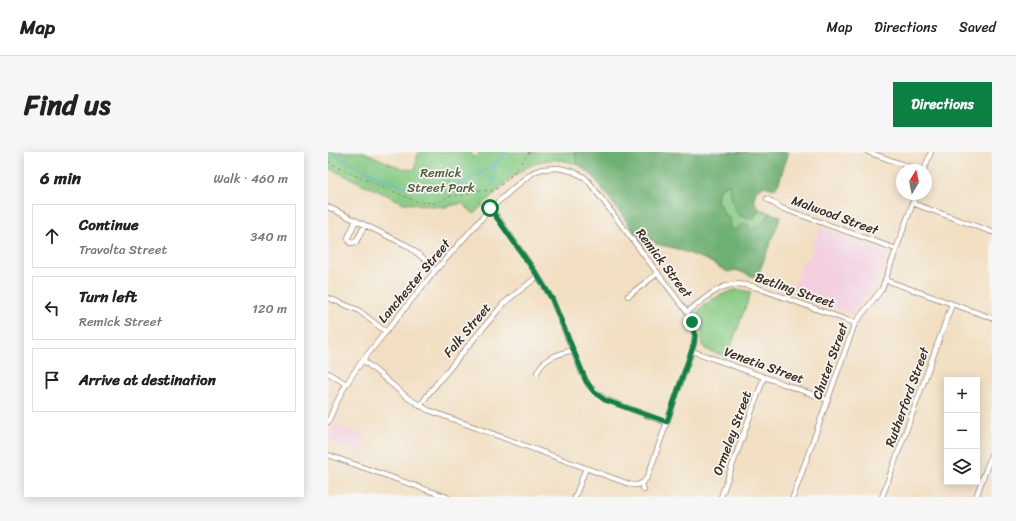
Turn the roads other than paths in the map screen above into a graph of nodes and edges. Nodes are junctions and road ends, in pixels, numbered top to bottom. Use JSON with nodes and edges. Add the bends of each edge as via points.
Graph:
{"nodes":[{"id":1,"x":868,"y":152,"type":"edge"},
{"id":2,"x":931,"y":152,"type":"edge"},
{"id":3,"x":901,"y":164,"type":"edge"},
{"id":4,"x":926,"y":164,"type":"edge"},
{"id":5,"x":538,"y":170,"type":"joint"},
{"id":6,"x":767,"y":199,"type":"dead end"},
{"id":7,"x":913,"y":200,"type":"edge"},
{"id":8,"x":912,"y":203,"type":"junction"},
{"id":9,"x":328,"y":207,"type":"edge"},
{"id":10,"x":490,"y":208,"type":"junction"},
{"id":11,"x":356,"y":220,"type":"junction"},
{"id":12,"x":365,"y":225,"type":"junction"},
{"id":13,"x":992,"y":232,"type":"edge"},
{"id":14,"x":896,"y":249,"type":"junction"},
{"id":15,"x":435,"y":271,"type":"junction"},
{"id":16,"x":658,"y":273,"type":"junction"},
{"id":17,"x":538,"y":276,"type":"junction"},
{"id":18,"x":885,"y":280,"type":"junction"},
{"id":19,"x":628,"y":296,"type":"dead end"},
{"id":20,"x":328,"y":298,"type":"edge"},
{"id":21,"x":952,"y":304,"type":"junction"},
{"id":22,"x":687,"y":312,"type":"junction"},
{"id":23,"x":992,"y":318,"type":"edge"},
{"id":24,"x":855,"y":323,"type":"junction"},
{"id":25,"x":386,"y":332,"type":"junction"},
{"id":26,"x":573,"y":350,"type":"junction"},
{"id":27,"x":692,"y":351,"type":"junction"},
{"id":28,"x":362,"y":360,"type":"junction"},
{"id":29,"x":328,"y":373,"type":"edge"},
{"id":30,"x":537,"y":373,"type":"dead end"},
{"id":31,"x":764,"y":376,"type":"junction"},
{"id":32,"x":346,"y":384,"type":"junction"},
{"id":33,"x":828,"y":400,"type":"junction"},
{"id":34,"x":420,"y":406,"type":"junction"},
{"id":35,"x":328,"y":422,"type":"edge"},
{"id":36,"x":667,"y":422,"type":"junction"},
{"id":37,"x":992,"y":453,"type":"edge"},
{"id":38,"x":328,"y":455,"type":"edge"},
{"id":39,"x":586,"y":468,"type":"junction"},
{"id":40,"x":641,"y":484,"type":"junction"},
{"id":41,"x":644,"y":490,"type":"dead end"},
{"id":42,"x":447,"y":497,"type":"edge"},
{"id":43,"x":575,"y":497,"type":"edge"},
{"id":44,"x":721,"y":497,"type":"edge"},
{"id":45,"x":793,"y":497,"type":"edge"},
{"id":46,"x":882,"y":497,"type":"edge"},
{"id":47,"x":976,"y":497,"type":"edge"}],
"edges":[{"from":1,"to":3,"type":"street"},
{"from":2,"to":4,"type":"street"},
{"from":5,"to":10,"type":"street","name":"Lanchester Street"},
{"from":5,"to":16,"type":"street","name":"Remick Street","via":[[566,169],[584,177]]},
{"from":6,"to":14,"type":"street","name":"Malwood Street","via":[[781,208]]},
{"from":7,"to":8,"type":"street","name":"Chuter Street"},
{"from":8,"to":13,"type":"street"},
{"from":8,"to":14,"type":"street","name":"Chuter Street"},
{"from":9,"to":11,"type":"street"},
{"from":10,"to":15,"type":"street","name":"Lanchester Street"},
{"from":10,"to":17,"type":"street"},
{"from":11,"to":12,"type":"street"},
{"from":11,"to":12,"type":"street","via":[[348,238],[350,243],[356,242]]},
{"from":12,"to":15,"type":"street","via":[[408,246]]},
{"from":14,"to":18,"type":"street","name":"Chuter Street"},
{"from":15,"to":25,"type":"street","name":"Lanchester Street"},
{"from":16,"to":19,"type":"street"},
{"from":16,"to":22,"type":"street","name":"Remick Street"},
{"from":17,"to":26,"type":"street","via":[[557,309]]},
{"from":17,"to":34,"type":"street","name":"Falk Street","via":[[504,303],[428,393]]},
{"from":18,"to":21,"type":"street"},
{"from":18,"to":24,"type":"street","name":"Chuter Street","via":[[880,291]]},
{"from":20,"to":25,"type":"street","via":[[358,310]]},
{"from":21,"to":23,"type":"street"},
{"from":21,"to":46,"type":"street","name":"Rutherford Street"},
{"from":22,"to":24,"type":"street","name":"Betling Street","via":[[718,288],[739,283]]},
{"from":22,"to":27,"type":"street","name":"Remick Street","via":[[694,330]]},
{"from":24,"to":33,"type":"street","name":"Chuter Street"},
{"from":25,"to":28,"type":"street","name":"Lanchester Street"},
{"from":26,"to":30,"type":"street","via":[[546,360]]},
{"from":26,"to":36,"type":"street","via":[[586,381],[594,392],[612,402]]},
{"from":27,"to":31,"type":"street","name":"Venetia Street"},
{"from":27,"to":36,"type":"street","name":"Remick Street"},
{"from":28,"to":32,"type":"street","name":"Lanchester Street"},
{"from":28,"to":34,"type":"street"},
{"from":29,"to":32,"type":"street"},
{"from":31,"to":33,"type":"street","name":"Venetia Street"},
{"from":31,"to":44,"type":"street","name":"Ormeley Street"},
{"from":32,"to":35,"type":"street","name":"Lanchester Street"},
{"from":33,"to":45,"type":"street","name":"Chuter Street"},
{"from":34,"to":39,"type":"street"},
{"from":36,"to":40,"type":"street","name":"Remick Street","via":[[647,478]]},
{"from":37,"to":47,"type":"street"},
{"from":38,"to":42,"type":"street"},
{"from":39,"to":40,"type":"street","via":[[632,485]]},
{"from":39,"to":43,"type":"street"},
{"from":40,"to":41,"type":"street"}]}
